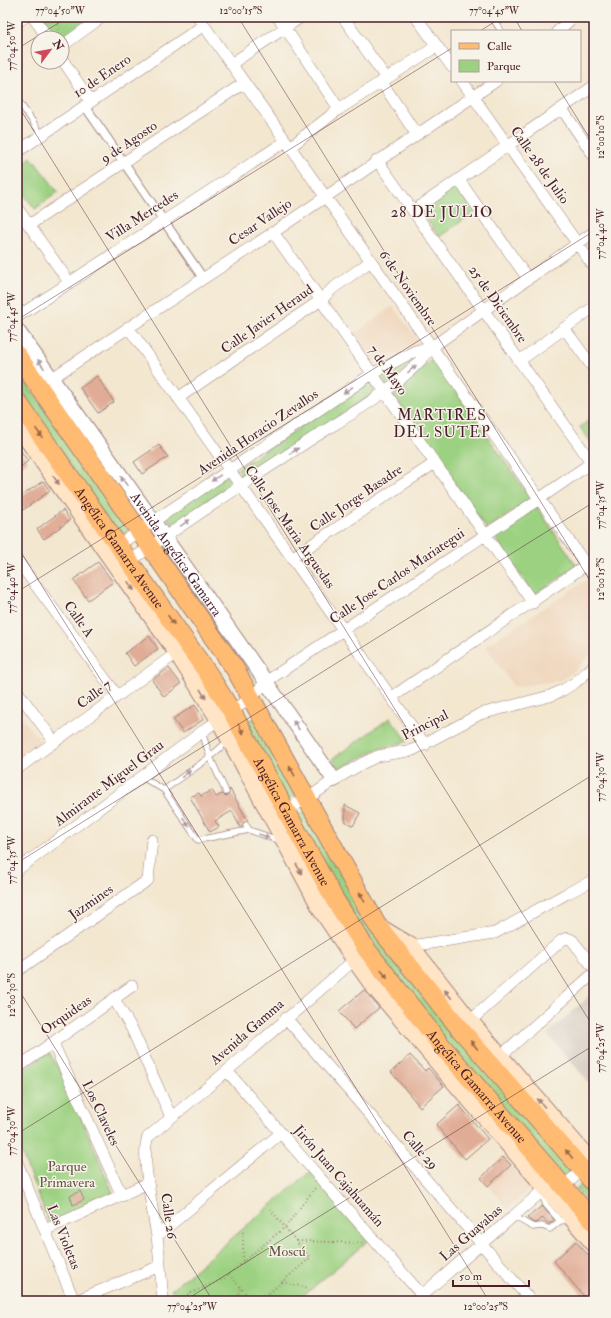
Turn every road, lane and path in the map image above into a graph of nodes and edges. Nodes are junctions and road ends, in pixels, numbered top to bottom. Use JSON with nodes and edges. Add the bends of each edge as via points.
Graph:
{"nodes":[{"id":1,"x":25,"y":17,"type":"edge"},
{"id":2,"x":33,"y":17,"type":"edge"},
{"id":3,"x":60,"y":17,"type":"edge"},
{"id":4,"x":102,"y":17,"type":"edge"},
{"id":5,"x":278,"y":17,"type":"edge"},
{"id":6,"x":301,"y":17,"type":"edge"},
{"id":7,"x":343,"y":17,"type":"edge"},
{"id":8,"x":416,"y":17,"type":"edge"},
{"id":9,"x":492,"y":17,"type":"edge"},
{"id":10,"x":573,"y":17,"type":"edge"},
{"id":11,"x":88,"y":21,"type":"edge"},
{"id":12,"x":201,"y":21,"type":"edge"},
{"id":13,"x":17,"y":22,"type":"edge"},
{"id":14,"x":285,"y":28,"type":"junction"},
{"id":15,"x":42,"y":30,"type":"edge"},
{"id":16,"x":58,"y":30,"type":"edge"},
{"id":17,"x":500,"y":30,"type":"edge"},
{"id":18,"x":559,"y":30,"type":"edge"},
{"id":19,"x":70,"y":38,"type":"edge"},
{"id":20,"x":436,"y":46,"type":"junction"},
{"id":21,"x":231,"y":64,"type":"junction"},
{"id":22,"x":451,"y":66,"type":"edge"},
{"id":23,"x":68,"y":70,"type":"edge"},
{"id":24,"x":383,"y":79,"type":"junction"},
{"id":25,"x":463,"y":82,"type":"edge"},
{"id":26,"x":494,"y":82,"type":"edge"},
{"id":27,"x":244,"y":83,"type":"junction"},
{"id":28,"x":594,"y":86,"type":"edge"},
{"id":29,"x":472,"y":96,"type":"junction"},
{"id":30,"x":17,"y":99,"type":"edge"},
{"id":31,"x":88,"y":104,"type":"junction"},
{"id":32,"x":339,"y":109,"type":"junction"},
{"id":33,"x":562,"y":109,"type":"junction"},
{"id":34,"x":416,"y":134,"type":"junction"},
{"id":35,"x":42,"y":135,"type":"junction"},
{"id":36,"x":288,"y":144,"type":"junction"},
{"id":37,"x":508,"y":146,"type":"junction"},
{"id":38,"x":17,"y":152,"type":"edge"},
{"id":39,"x":594,"y":155,"type":"edge"},
{"id":40,"x":377,"y":160,"type":"junction"},
{"id":41,"x":124,"y":162,"type":"junction"},
{"id":42,"x":459,"y":180,"type":"junction"},
{"id":43,"x":325,"y":197,"type":"junction"},
{"id":44,"x":17,"y":208,"type":"edge"},
{"id":45,"x":413,"y":211,"type":"junction"},
{"id":46,"x":164,"y":219,"type":"junction"},
{"id":47,"x":29,"y":225,"type":"junction"},
{"id":48,"x":273,"y":232,"type":"junction"},
{"id":49,"x":594,"y":232,"type":"edge"},
{"id":50,"x":577,"y":244,"type":"junction"},
{"id":51,"x":371,"y":261,"type":"junction"},
{"id":52,"x":594,"y":267,"type":"edge"},
{"id":53,"x":203,"y":278,"type":"junction"},
{"id":54,"x":528,"y":279,"type":"junction"},
{"id":55,"x":69,"y":282,"type":"junction"},
{"id":56,"x":321,"y":300,"type":"junction"},
{"id":57,"x":594,"y":307,"type":"edge"},
{"id":58,"x":483,"y":310,"type":"junction"},
{"id":59,"x":17,"y":317,"type":"edge"},
{"id":60,"x":128,"y":327,"type":"junction"},
{"id":61,"x":564,"y":328,"type":"junction"},
{"id":62,"x":17,"y":330,"type":"edge"},
{"id":63,"x":432,"y":347,"type":"junction"},
{"id":64,"x":18,"y":360,"type":"edge"},
{"id":65,"x":519,"y":361,"type":"junction"},
{"id":66,"x":594,"y":369,"type":"edge"},
{"id":67,"x":372,"y":374,"type":"junction"},
{"id":68,"x":45,"y":382,"type":"junction"},
{"id":69,"x":385,"y":391,"type":"junction"},
{"id":70,"x":178,"y":398,"type":"junction"},
{"id":71,"x":17,"y":401,"type":"edge"},
{"id":72,"x":17,"y":425,"type":"edge"},
{"id":73,"x":435,"y":463,"type":"junction"},
{"id":74,"x":593,"y":463,"type":"edge"},
{"id":75,"x":230,"y":468,"type":"junction"},
{"id":76,"x":242,"y":485,"type":"junction"},
{"id":77,"x":540,"y":500,"type":"junction"},
{"id":78,"x":146,"y":526,"type":"junction"},
{"id":79,"x":485,"y":535,"type":"junction"},
{"id":80,"x":157,"y":542,"type":"junction"},
{"id":81,"x":112,"y":549,"type":"junction"},
{"id":82,"x":293,"y":557,"type":"junction"},
{"id":83,"x":17,"y":560,"type":"edge"},
{"id":84,"x":124,"y":565,"type":"junction"},
{"id":85,"x":586,"y":565,"type":"junction"},
{"id":86,"x":594,"y":576,"type":"edge"},
{"id":87,"x":533,"y":603,"type":"junction"},
{"id":88,"x":344,"y":629,"type":"junction"},
{"id":89,"x":183,"y":649,"type":"junction"},
{"id":90,"x":594,"y":666,"type":"edge"},
{"id":91,"x":267,"y":681,"type":"junction"},
{"id":92,"x":17,"y":691,"type":"edge"},
{"id":93,"x":117,"y":695,"type":"junction"},
{"id":94,"x":252,"y":697,"type":"junction"},
{"id":95,"x":392,"y":697,"type":"junction"},
{"id":96,"x":225,"y":716,"type":"junction"},
{"id":97,"x":202,"y":732,"type":"junction"},
{"id":98,"x":230,"y":740,"type":"junction"},
{"id":99,"x":54,"y":741,"type":"junction"},
{"id":100,"x":425,"y":745,"type":"junction"},
{"id":101,"x":210,"y":757,"type":"junction"},
{"id":102,"x":17,"y":769,"type":"edge"},
{"id":103,"x":142,"y":777,"type":"junction"},
{"id":104,"x":334,"y":780,"type":"junction"},
{"id":105,"x":164,"y":790,"type":"junction"},
{"id":106,"x":226,"y":792,"type":"dead end"},
{"id":107,"x":307,"y":799,"type":"junction"},
{"id":108,"x":278,"y":814,"type":"junction"},
{"id":109,"x":152,"y":840,"type":"dead end"},
{"id":110,"x":285,"y":843,"type":"junction"},
{"id":111,"x":17,"y":870,"type":"edge"},
{"id":112,"x":594,"y":880,"type":"edge"},
{"id":113,"x":377,"y":925,"type":"junction"},
{"id":114,"x":411,"y":946,"type":"junction"},
{"id":115,"x":360,"y":955,"type":"junction"},
{"id":116,"x":594,"y":968,"type":"edge"},
{"id":117,"x":17,"y":971,"type":"edge"},
{"id":118,"x":594,"y":973,"type":"edge"},
{"id":119,"x":132,"y":986,"type":"dead end"},
{"id":120,"x":114,"y":999,"type":"junction"},
{"id":121,"x":286,"y":1018,"type":"junction"},
{"id":122,"x":470,"y":1021,"type":"junction"},
{"id":123,"x":53,"y":1043,"type":"junction"},
{"id":124,"x":496,"y":1060,"type":"junction"},
{"id":125,"x":17,"y":1068,"type":"edge"},
{"id":126,"x":227,"y":1070,"type":"junction"},
{"id":127,"x":171,"y":1116,"type":"junction"},
{"id":128,"x":281,"y":1133,"type":"junction"},
{"id":129,"x":148,"y":1136,"type":"joint"},
{"id":130,"x":17,"y":1162,"type":"edge"},
{"id":131,"x":589,"y":1165,"type":"edge"},
{"id":132,"x":322,"y":1179,"type":"junction"},
{"id":133,"x":148,"y":1183,"type":"junction"},
{"id":134,"x":594,"y":1183,"type":"edge"},
{"id":135,"x":122,"y":1196,"type":"junction"},
{"id":136,"x":549,"y":1196,"type":"junction"},
{"id":137,"x":270,"y":1209,"type":"dead end"},
{"id":138,"x":513,"y":1216,"type":"junction"},
{"id":139,"x":566,"y":1220,"type":"junction"},
{"id":140,"x":594,"y":1222,"type":"edge"},
{"id":141,"x":285,"y":1227,"type":"junction"},
{"id":142,"x":45,"y":1230,"type":"junction"},
{"id":143,"x":243,"y":1232,"type":"dead end"},
{"id":144,"x":157,"y":1236,"type":"junction"},
{"id":145,"x":368,"y":1239,"type":"dead end"},
{"id":146,"x":297,"y":1241,"type":"junction"},
{"id":147,"x":482,"y":1243,"type":"junction"},
{"id":148,"x":594,"y":1244,"type":"edge"},
{"id":149,"x":243,"y":1262,"type":"junction"},
{"id":150,"x":160,"y":1266,"type":"junction"},
{"id":151,"x":229,"y":1274,"type":"junction"},
{"id":152,"x":282,"y":1282,"type":"junction"},
{"id":153,"x":240,"y":1286,"type":"junction"},
{"id":154,"x":309,"y":1288,"type":"dead end"},
{"id":155,"x":180,"y":1298,"type":"dead end"},
{"id":156,"x":164,"y":1299,"type":"edge"},
{"id":157,"x":421,"y":1299,"type":"edge"},
{"id":158,"x":79,"y":1300,"type":"edge"},
{"id":159,"x":236,"y":1301,"type":"edge"},
{"id":160,"x":252,"y":1301,"type":"edge"},
{"id":161,"x":260,"y":1301,"type":"edge"},
{"id":162,"x":531,"y":1301,"type":"edge"}],
"edges":[{"from":1,"to":13,"type":"street"},
{"from":2,"to":15,"type":"street"},
{"from":3,"to":11,"type":"path"},
{"from":3,"to":16,"type":"path"},
{"from":4,"to":11,"type":"street"},
{"from":5,"to":14,"type":"street"},
{"from":6,"to":14,"type":"street"},
{"from":7,"to":24,"type":"street"},
{"from":8,"to":20,"type":"street"},
{"from":9,"to":17,"type":"lane"},
{"from":10,"to":18,"type":"street"},
{"from":11,"to":19,"type":"street"},
{"from":12,"to":21,"type":"street","name":"6 de Noviembre"},
{"from":12,"to":31,"type":"street","name":"10 de Enero"},
{"from":14,"to":21,"type":"street"},
{"from":14,"to":32,"type":"street"},
{"from":20,"to":22,"type":"street"},
{"from":20,"to":24,"type":"street","name":"Villa Mercedes"},
{"from":21,"to":27,"type":"street","name":"6 de Noviembre"},
{"from":23,"to":31,"type":"street"},
{"from":24,"to":32,"type":"street","name":"Villa Mercedes"},
{"from":24,"to":34,"type":"street"},
{"from":25,"to":29,"type":"street","name":"Calle 28 de Julio"},
{"from":26,"to":29,"type":"street","name":"Cesar Vallejo"},
{"from":27,"to":36,"type":"street","name":"6 de Noviembre"},
{"from":27,"to":41,"type":"street","name":"9 de Agosto"},
{"from":28,"to":33,"type":"street"},
{"from":29,"to":34,"type":"street","name":"Cesar Vallejo"},
{"from":29,"to":37,"type":"street","name":"Calle 28 de Julio"},
{"from":30,"to":35,"type":"lane"},
{"from":31,"to":35,"type":"street","name":"10 de Enero"},
{"from":31,"to":41,"type":"street"},
{"from":32,"to":36,"type":"street","name":"Villa Mercedes"},
{"from":33,"to":37,"type":"street"},
{"from":33,"to":39,"type":"street"},
{"from":34,"to":40,"type":"street","name":"Cesar Vallejo"},
{"from":35,"to":38,"type":"street","name":"10 de Enero"},
{"from":36,"to":43,"type":"street","name":"6 de Noviembre"},
{"from":36,"to":46,"type":"street","name":"Villa Mercedes"},
{"from":37,"to":42,"type":"street"},
{"from":37,"to":50,"type":"street","name":"Calle 28 de Julio"},
{"from":40,"to":43,"type":"street","name":"Cesar Vallejo"},
{"from":40,"to":45,"type":"street","name":"25 de Diciembre"},
{"from":41,"to":46,"type":"street"},
{"from":41,"to":47,"type":"street","name":"9 de Agosto"},
{"from":42,"to":45,"type":"street"},
{"from":42,"to":54,"type":"street"},
{"from":43,"to":48,"type":"street","name":"Cesar Vallejo"},
{"from":43,"to":51,"type":"street","name":"6 de Noviembre"},
{"from":44,"to":47,"type":"street"},
{"from":45,"to":58,"type":"street","name":"25 de Diciembre"},
{"from":46,"to":53,"type":"street"},
{"from":46,"to":55,"type":"street","name":"Villa Mercedes"},
{"from":47,"to":55,"type":"street"},
{"from":48,"to":53,"type":"street","name":"Cesar Vallejo"},
{"from":48,"to":56,"type":"street","name":"7 de Mayo"},
{"from":49,"to":50,"type":"street","name":"Avenida Horacio Zevallos"},
{"from":50,"to":52,"type":"street","name":"Calle 28 de Julio"},
{"from":50,"to":54,"type":"street","name":"Avenida Horacio Zevallos"},
{"from":51,"to":56,"type":"street","name":"Calle Javier Heraud"},
{"from":51,"to":63,"type":"street","name":"6 de Noviembre"},
{"from":53,"to":60,"type":"street","name":"Cesar Vallejo"},
{"from":54,"to":58,"type":"street","name":"Avenida Horacio Zevallos"},
{"from":55,"to":59,"type":"street","name":"Villa Mercedes"},
{"from":56,"to":67,"type":"street","name":"7 de Mayo"},
{"from":56,"to":70,"type":"street","name":"Calle Javier Heraud"},
{"from":57,"to":61,"type":"street"},
{"from":58,"to":63,"type":"street","name":"Avenida Horacio Zevallos"},
{"from":58,"to":65,"type":"street","name":"25 de Diciembre"},
{"from":60,"to":68,"type":"street","name":"Cesar Vallejo"},
{"from":60,"to":70,"type":"street","name":"Calle Jose Maria Arguedas"},
{"from":61,"to":65,"type":"street"},
{"from":61,"to":66,"type":"street"},
{"from":68,"to":62,"type":"street","one_way":true},
{"from":63,"to":67,"type":"street","name":"Avenida Horacio Zevallos","via":[[415,351]]},
{"from":69,"to":63,"type":"street","name":"Avenida Horacio Zevallos","one_way":true,"via":[[422,360]]},
{"from":63,"to":77,"type":"street","name":"6 de Noviembre"},
{"from":64,"to":68,"type":"main road","name":"Angélica Gamarra Avenue"},
{"from":65,"to":74,"type":"street","name":"25 de Diciembre"},
{"from":67,"to":69,"type":"street","name":"7 de Mayo"},
{"from":67,"to":75,"type":"street","name":"Avenida Horacio Zevallos","one_way":true},
{"from":78,"to":68,"type":"main road","name":"Angélica Gamarra Avenue","one_way":true},
{"from":69,"to":73,"type":"street","name":"7 de Mayo"},
{"from":76,"to":69,"type":"street","name":"Avenida Horacio Zevallos","one_way":true},
{"from":70,"to":75,"type":"street","name":"Calle Jose Maria Arguedas"},
{"from":71,"to":81,"type":"main road","name":"Angélica Gamarra Avenue","one_way":true},
{"from":72,"to":81,"type":"main road","name":"Angélica Gamarra Avenue","one_way":true},
{"from":73,"to":79,"type":"street","name":"7 de Mayo"},
{"from":73,"to":82,"type":"street","name":"Calle Jorge Basadre"},
{"from":74,"to":77,"type":"street","name":"Calle Jose Carlos Mariategui"},
{"from":75,"to":76,"type":"street","name":"Calle Jose Maria Arguedas"},
{"from":75,"to":78,"type":"street","name":"Avenida Horacio Zevallos","one_way":true},
{"from":80,"to":76,"type":"street","name":"Avenida Horacio Zevallos","one_way":true},
{"from":76,"to":82,"type":"street","name":"Calle Jose Maria Arguedas"},
{"from":77,"to":79,"type":"street","name":"Calle Jose Carlos Mariategui"},
{"from":77,"to":85,"type":"street","name":"6 de Noviembre"},
{"from":78,"to":80,"type":"main road","name":"Angélica Gamarra Avenue"},
{"from":78,"to":81,"type":"street","name":"Avenida Horacio Zevallos"},
{"from":79,"to":87,"type":"street","name":"7 de Mayo"},
{"from":79,"to":88,"type":"street","name":"Calle Jose Carlos Mariategui"},
{"from":80,"to":84,"type":"street","name":"Avenida Horacio Zevallos"},
{"from":80,"to":91,"type":"street","name":"Avenida Angélica Gamarra"},
{"from":80,"to":94,"type":"main road","name":"Angélica Gamarra Avenue"},
{"from":81,"to":84,"type":"main road","name":"Angélica Gamarra Avenue"},
{"from":82,"to":88,"type":"street","name":"Calle Jose Maria Arguedas"},
{"from":83,"to":93,"type":"street","name":"Calle A"},
{"from":84,"to":89,"type":"main road","name":"Angélica Gamarra Avenue","one_way":true},
{"from":85,"to":86,"type":"street","name":"6 de Noviembre"},
{"from":85,"to":87,"type":"street"},
{"from":87,"to":95,"type":"street"},
{"from":88,"to":91,"type":"street","name":"Calle Jose Carlos Mariategui"},
{"from":88,"to":95,"type":"street","name":"Calle Jose Maria Arguedas"},
{"from":89,"to":93,"type":"street","name":"Calle 7"},
{"from":89,"to":96,"type":"main road","name":"Angélica Gamarra Avenue","one_way":true},
{"from":90,"to":100,"type":"street","name":"Principal","via":[[564,690],[480,714]]},
{"from":91,"to":94,"type":"street","name":"Calle Jose Carlos Mariategui"},
{"from":104,"to":91,"type":"street","name":"Avenida Angélica Gamarra","one_way":true},
{"from":92,"to":99,"type":"street"},
{"from":93,"to":99,"type":"street","name":"Calle 7"},
{"from":94,"to":96,"type":"street","name":"Calle Jose Carlos Mariategui"},
{"from":107,"to":94,"type":"main road","name":"Angélica Gamarra Avenue","one_way":true},
{"from":95,"to":100,"type":"street","name":"Calle Jose Maria Arguedas"},
{"from":96,"to":97,"type":"street","name":"Almirante Miguel Grau"},
{"from":96,"to":98,"type":"main road","name":"Angélica Gamarra Avenue"},
{"from":96,"to":108,"type":"main road","name":"Angélica Gamarra Avenue","one_way":true},
{"from":97,"to":101,"type":"lane"},
{"from":97,"to":103,"type":"street","name":"Almirante Miguel Grau"},
{"from":98,"to":101,"type":"lane"},
{"from":98,"to":108,"type":"main road","name":"Angélica Gamarra Avenue"},
{"from":99,"to":102,"type":"street","name":"Calle 7"},
{"from":100,"to":104,"type":"street","name":"Principal","via":[[400,753],[378,756]]},
{"from":105,"to":101,"type":"lane","one_way":true},
{"from":101,"to":106,"type":"lane"},
{"from":103,"to":105,"type":"lane"},
{"from":103,"to":111,"type":"street","name":"Almirante Miguel Grau"},
{"from":104,"to":107,"type":"street","name":"Principal"},
{"from":105,"to":110,"type":"lane","one_way":true,"via":[[198,840],[248,828]]},
{"from":107,"to":108,"type":"street","name":"Principal"},
{"from":113,"to":107,"type":"main road","name":"Angélica Gamarra Avenue","one_way":true},
{"from":108,"to":110,"type":"main road","name":"Angélica Gamarra Avenue"},
{"from":108,"to":115,"type":"main road","name":"Angélica Gamarra Avenue","via":[[346,919]]},
{"from":109,"to":117,"type":"street","name":"Jazmines","via":[[148,880]]},
{"from":110,"to":115,"type":"main road","name":"Angélica Gamarra Avenue","one_way":true,"via":[[322,911]]},
{"from":112,"to":114,"type":"street","via":[[495,933]]},
{"from":113,"to":114,"type":"main road","name":"Angélica Gamarra Avenue"},
{"from":124,"to":113,"type":"main road","name":"Angélica Gamarra Avenue","one_way":true,"via":[[460,1029]]},
{"from":122,"to":114,"type":"main road","name":"Angélica Gamarra Avenue","one_way":true},
{"from":115,"to":121,"type":"street","name":"Avenida Gamma"},
{"from":115,"to":136,"type":"main road","name":"Angélica Gamarra Avenue","one_way":true,"via":[[436,1039]]},
{"from":116,"to":122,"type":"street","via":[[572,940],[562,940]]},
{"from":118,"to":124,"type":"street"},
{"from":119,"to":120,"type":"street","name":"Orquideas"},
{"from":120,"to":123,"type":"street","name":"Orquideas"},
{"from":120,"to":127,"type":"street","via":[[132,1029]]},
{"from":121,"to":126,"type":"street","name":"Avenida Gamma"},
{"from":121,"to":147,"type":"street","name":"Calle 29"},
{"from":122,"to":124,"type":"main road","name":"Angélica Gamarra Avenue"},
{"from":123,"to":125,"type":"street","name":"Orquideas"},
{"from":123,"to":135,"type":"street","name":"Los Claveles"},
{"from":131,"to":124,"type":"main road","name":"Angélica Gamarra Avenue","one_way":true},
{"from":126,"to":127,"type":"street","name":"Avenida Gamma"},
{"from":126,"to":128,"type":"street","name":"Jirón Juan Cajahuamán"},
{"from":127,"to":129,"type":"street","name":"Avenida Gamma"},
{"from":128,"to":132,"type":"street","name":"Jirón Juan Cajahuamán"},
{"from":128,"to":144,"type":"street"},
{"from":129,"to":133,"type":"street","name":"Calle 26","via":[[145,1143]]},
{"from":130,"to":142,"type":"street","name":"Las Violetas"},
{"from":131,"to":134,"type":"main road","name":"Angélica Gamarra Avenue"},
{"from":131,"to":136,"type":"street","name":"Las Guayabas"},
{"from":132,"to":141,"type":"path"},
{"from":132,"to":157,"type":"street","name":"Jirón Juan Cajahuamán"},
{"from":133,"to":135,"type":"street"},
{"from":133,"to":144,"type":"street","name":"Calle 26"},
{"from":135,"to":142,"type":"street"},
{"from":136,"to":138,"type":"street","name":"Las Guayabas"},
{"from":136,"to":139,"type":"main road","name":"Angélica Gamarra Avenue"},
{"from":136,"to":140,"type":"main road","name":"Angélica Gamarra Avenue"},
{"from":137,"to":141,"type":"path"},
{"from":138,"to":139,"type":"lane","via":[[528,1222],[533,1228],[542,1226],[550,1229]]},
{"from":138,"to":147,"type":"street","name":"Las Guayabas"},
{"from":139,"to":148,"type":"main road","name":"Angélica Gamarra Avenue"},
{"from":141,"to":146,"type":"path"},
{"from":141,"to":149,"type":"path"},
{"from":142,"to":158,"type":"street","name":"Las Violetas"},
{"from":143,"to":149,"type":"path"},
{"from":144,"to":150,"type":"street","name":"Calle 26"},
{"from":145,"to":146,"type":"path","via":[[363,1244]]},
{"from":146,"to":152,"type":"path","via":[[310,1258]]},
{"from":147,"to":157,"type":"street","name":"Las Guayabas"},
{"from":147,"to":162,"type":"street","name":"Calle 29"},
{"from":149,"to":151,"type":"path"},
{"from":150,"to":156,"type":"street","name":"Calle 26"},
{"from":150,"to":158,"type":"street"},
{"from":151,"to":153,"type":"path"},
{"from":151,"to":155,"type":"path"},
{"from":152,"to":154,"type":"path"},
{"from":152,"to":161,"type":"path"},
{"from":153,"to":159,"type":"path"},
{"from":153,"to":160,"type":"path"}]}
